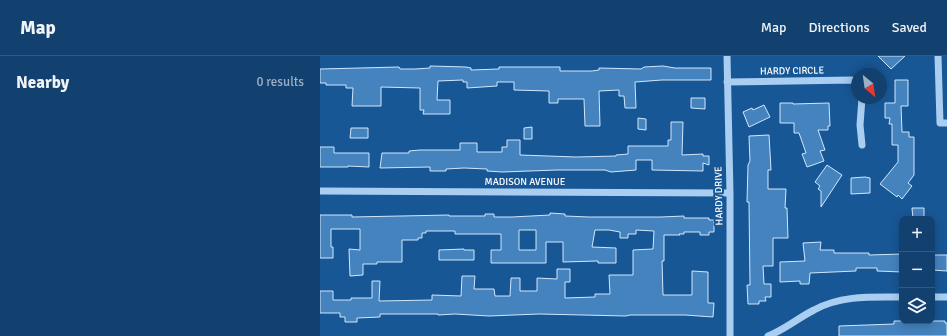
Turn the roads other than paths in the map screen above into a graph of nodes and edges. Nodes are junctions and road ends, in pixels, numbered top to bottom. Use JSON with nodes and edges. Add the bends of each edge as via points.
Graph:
{"nodes":[{"id":1,"x":727,"y":56,"type":"edge"},
{"id":2,"x":938,"y":56,"type":"edge"},
{"id":3,"x":851,"y":80,"type":"edge"},
{"id":4,"x":727,"y":82,"type":"junction"},
{"id":5,"x":862,"y":104,"type":"edge"},
{"id":6,"x":947,"y":124,"type":"edge"},
{"id":7,"x":862,"y":145,"type":"dead end"},
{"id":8,"x":320,"y":191,"type":"edge"},
{"id":9,"x":730,"y":193,"type":"junction"},
{"id":10,"x":899,"y":297,"type":"edge"},
{"id":11,"x":935,"y":297,"type":"edge"},
{"id":12,"x":947,"y":297,"type":"edge"},
{"id":13,"x":730,"y":336,"type":"edge"},
{"id":14,"x":768,"y":336,"type":"edge"}],
"edges":[{"from":1,"to":4,"type":"street","name":"HARDY DRIVE"},
{"from":2,"to":6,"type":"street","via":[[940,123]]},
{"from":3,"to":4,"type":"street","name":"HARDY CIRCLE"},
{"from":4,"to":9,"type":"street","name":"HARDY DRIVE"},
{"from":5,"to":7,"type":"street"},
{"from":8,"to":9,"type":"street","name":"MADISON AVENUE"},
{"from":9,"to":13,"type":"street","name":"HARDY DRIVE"},
{"from":10,"to":14,"type":"street","via":[[836,301],[815,309]]},
{"from":11,"to":12,"type":"street"}]}
